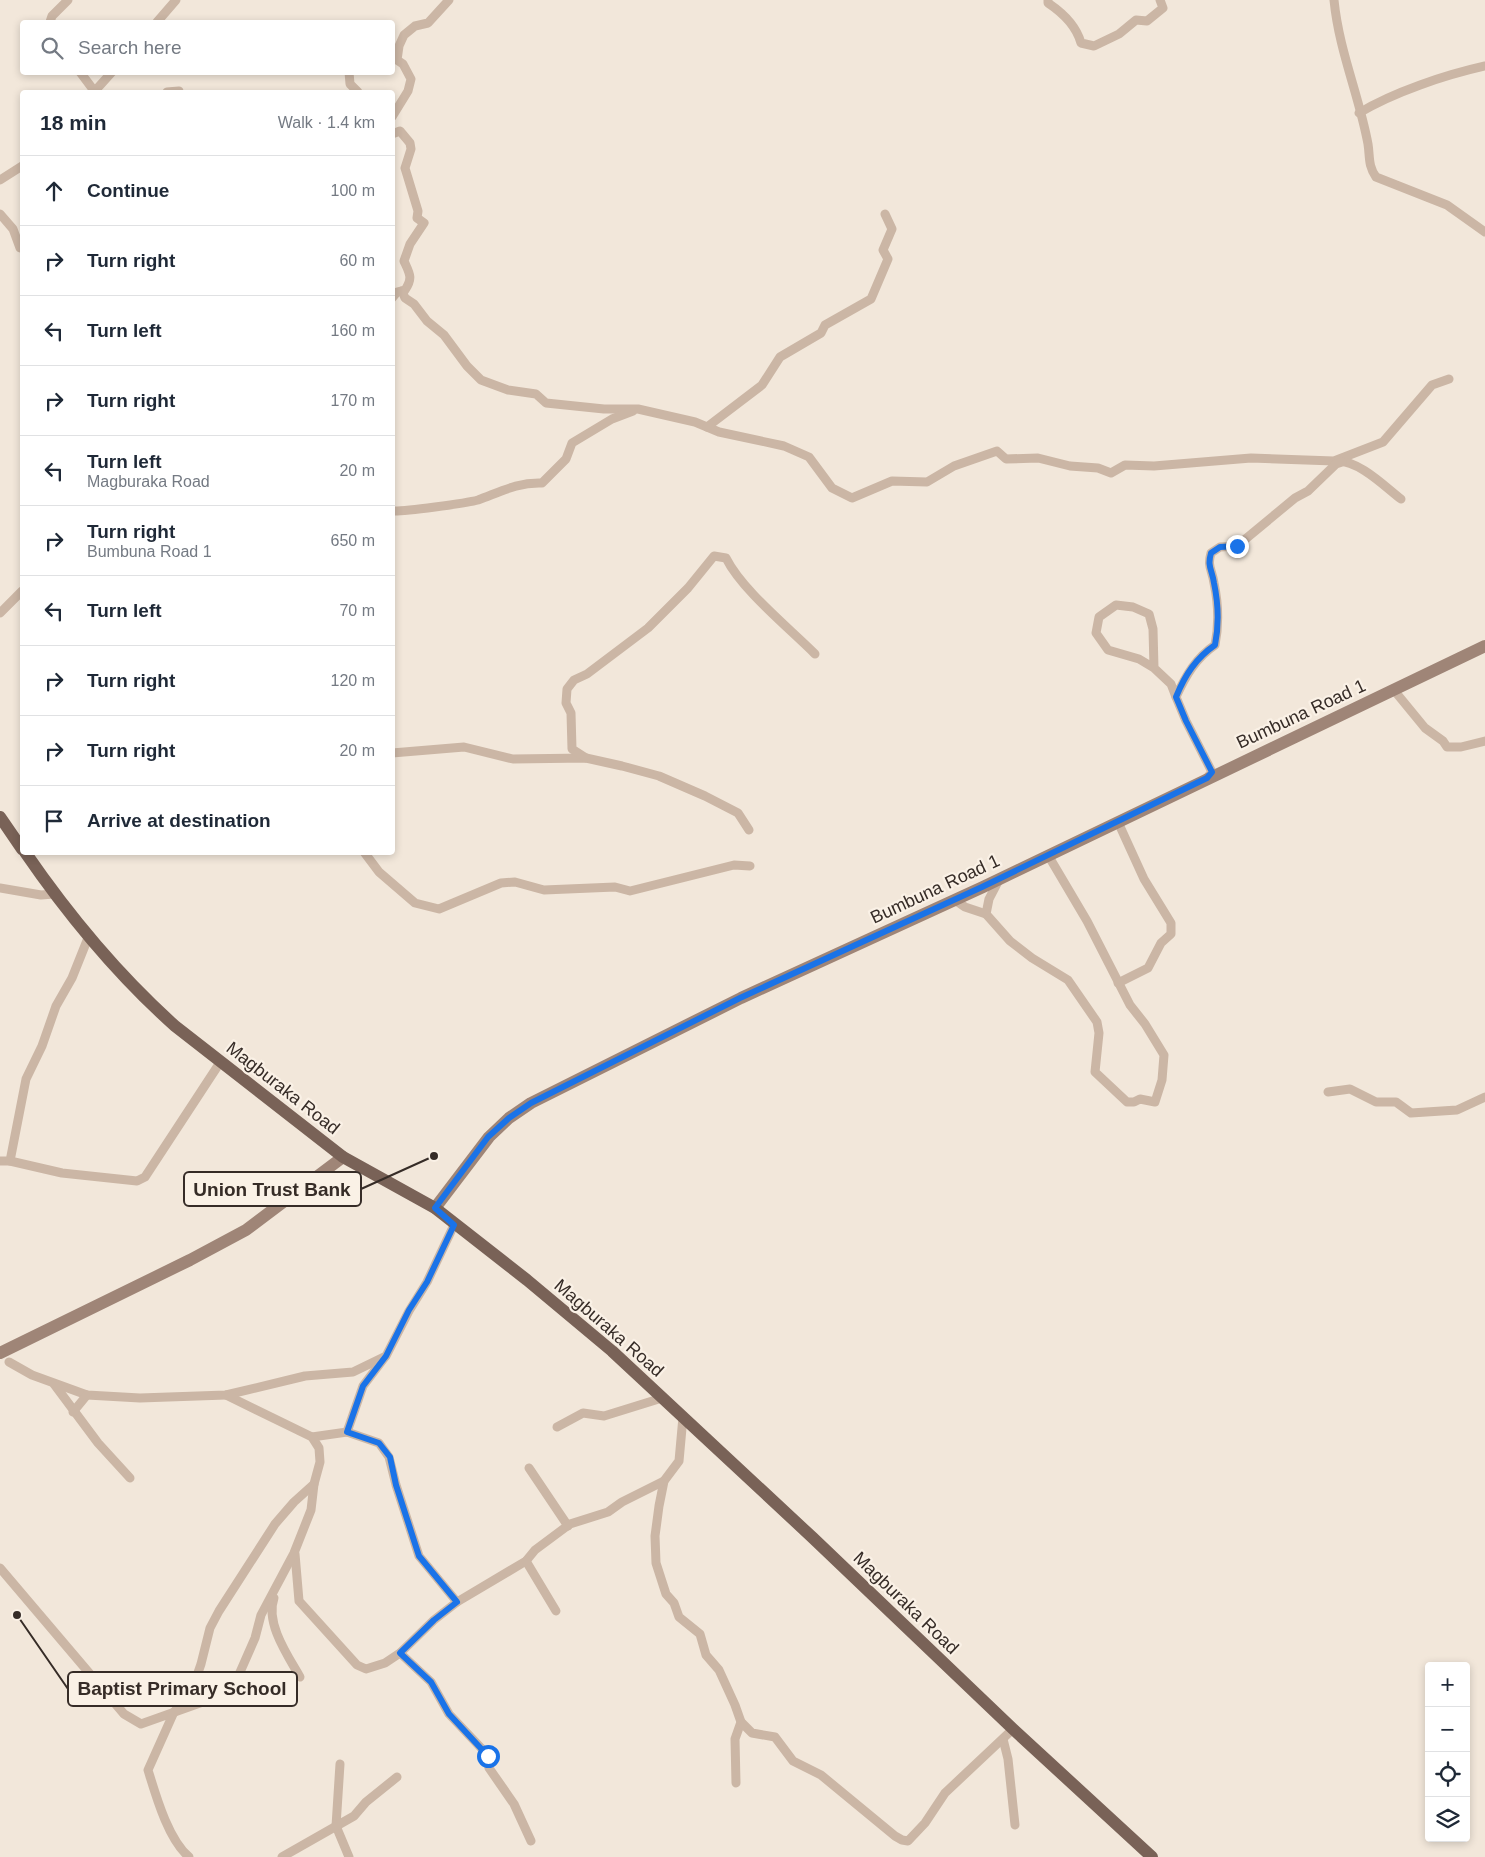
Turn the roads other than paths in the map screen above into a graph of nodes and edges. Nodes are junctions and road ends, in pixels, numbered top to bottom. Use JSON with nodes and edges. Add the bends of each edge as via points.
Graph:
{"nodes":[{"id":1,"x":68,"y":0,"type":"edge"},
{"id":2,"x":176,"y":0,"type":"edge"},
{"id":3,"x":449,"y":0,"type":"edge"},
{"id":4,"x":1048,"y":0,"type":"edge"},
{"id":5,"x":1160,"y":0,"type":"edge"},
{"id":6,"x":1334,"y":0,"type":"edge"},
{"id":7,"x":51,"y":20,"type":"edge"},
{"id":8,"x":158,"y":20,"type":"edge"},
{"id":9,"x":1485,"y":66,"type":"edge"},
{"id":10,"x":82,"y":75,"type":"edge"},
{"id":11,"x":109,"y":75,"type":"edge"},
{"id":12,"x":349,"y":75,"type":"edge"},
{"id":13,"x":94,"y":90,"type":"edge"},
{"id":14,"x":97,"y":90,"type":"edge"},
{"id":15,"x":356,"y":90,"type":"edge"},
{"id":16,"x":1359,"y":113,"type":"junction"},
{"id":17,"x":395,"y":114,"type":"edge"},
{"id":18,"x":395,"y":133,"type":"edge"},
{"id":19,"x":20,"y":167,"type":"edge"},
{"id":20,"x":0,"y":180,"type":"edge"},
{"id":21,"x":0,"y":214,"type":"edge"},
{"id":22,"x":885,"y":214,"type":"dead end"},
{"id":23,"x":1485,"y":232,"type":"edge"},
{"id":24,"x":20,"y":248,"type":"dead end"},
{"id":25,"x":402,"y":291,"type":"junction"},
{"id":26,"x":395,"y":294,"type":"edge"},
{"id":27,"x":1449,"y":379,"type":"dead end"},
{"id":28,"x":638,"y":409,"type":"junction"},
{"id":29,"x":708,"y":428,"type":"junction"},
{"id":30,"x":1334,"y":461,"type":"junction"},
{"id":31,"x":1345,"y":461,"type":"junction"},
{"id":32,"x":1401,"y":499,"type":"dead end"},
{"id":33,"x":395,"y":511,"type":"edge"},
{"id":34,"x":20,"y":593,"type":"edge"},
{"id":35,"x":0,"y":599,"type":"edge"},
{"id":36,"x":8,"y":606,"type":"junction"},
{"id":37,"x":0,"y":613,"type":"edge"},
{"id":38,"x":1485,"y":646,"type":"edge"},
{"id":39,"x":815,"y":654,"type":"dead end"},
{"id":40,"x":1154,"y":668,"type":"junction"},
{"id":41,"x":1393,"y":689,"type":"junction"},
{"id":42,"x":1176,"y":697,"type":"junction"},
{"id":43,"x":1485,"y":741,"type":"edge"},
{"id":44,"x":572,"y":749,"type":"junction"},
{"id":45,"x":395,"y":753,"type":"edge"},
{"id":46,"x":556,"y":758,"type":"junction"},
{"id":47,"x":586,"y":758,"type":"junction"},
{"id":48,"x":1207,"y":778,"type":"junction"},
{"id":49,"x":0,"y":817,"type":"edge"},
{"id":50,"x":1118,"y":822,"type":"junction"},
{"id":51,"x":749,"y":830,"type":"dead end"},
{"id":52,"x":20,"y":846,"type":"edge"},
{"id":53,"x":27,"y":855,"type":"edge"},
{"id":54,"x":366,"y":855,"type":"edge"},
{"id":55,"x":1048,"y":855,"type":"junction"},
{"id":56,"x":750,"y":866,"type":"dead end"},
{"id":57,"x":1000,"y":878,"type":"junction"},
{"id":58,"x":0,"y":888,"type":"edge"},
{"id":59,"x":54,"y":894,"type":"junction"},
{"id":60,"x":955,"y":900,"type":"junction"},
{"id":61,"x":986,"y":914,"type":"junction"},
{"id":62,"x":88,"y":938,"type":"junction"},
{"id":63,"x":1118,"y":983,"type":"junction"},
{"id":64,"x":221,"y":1061,"type":"junction"},
{"id":65,"x":1328,"y":1092,"type":"dead end"},
{"id":66,"x":1485,"y":1098,"type":"edge"},
{"id":67,"x":343,"y":1157,"type":"junction"},
{"id":68,"x":0,"y":1161,"type":"edge"},
{"id":69,"x":10,"y":1161,"type":"junction"},
{"id":70,"x":435,"y":1208,"type":"junction"},
{"id":71,"x":454,"y":1225,"type":"junction"},
{"id":72,"x":386,"y":1356,"type":"junction"},
{"id":73,"x":5,"y":1357,"type":"edge"},
{"id":74,"x":54,"y":1384,"type":"junction"},
{"id":75,"x":226,"y":1395,"type":"junction"},
{"id":76,"x":87,"y":1396,"type":"junction"},
{"id":77,"x":662,"y":1398,"type":"junction"},
{"id":78,"x":73,"y":1412,"type":"junction"},
{"id":79,"x":683,"y":1417,"type":"junction"},
{"id":80,"x":557,"y":1427,"type":"dead end"},
{"id":81,"x":347,"y":1432,"type":"junction"},
{"id":82,"x":312,"y":1437,"type":"junction"},
{"id":83,"x":529,"y":1468,"type":"dead end"},
{"id":84,"x":130,"y":1478,"type":"dead end"},
{"id":85,"x":664,"y":1481,"type":"junction"},
{"id":86,"x":314,"y":1484,"type":"junction"},
{"id":87,"x":568,"y":1526,"type":"junction"},
{"id":88,"x":294,"y":1553,"type":"junction"},
{"id":89,"x":526,"y":1561,"type":"junction"},
{"id":90,"x":0,"y":1568,"type":"edge"},
{"id":91,"x":277,"y":1588,"type":"junction"},
{"id":92,"x":457,"y":1602,"type":"junction"},
{"id":93,"x":556,"y":1611,"type":"dead end"},
{"id":94,"x":400,"y":1653,"type":"junction"},
{"id":95,"x":300,"y":1677,"type":"dead end"},
{"id":96,"x":174,"y":1712,"type":"junction"},
{"id":97,"x":741,"y":1722,"type":"junction"},
{"id":98,"x":1013,"y":1729,"type":"junction"},
{"id":99,"x":1003,"y":1739,"type":"junction"},
{"id":100,"x":340,"y":1764,"type":"dead end"},
{"id":101,"x":397,"y":1777,"type":"dead end"},
{"id":102,"x":736,"y":1783,"type":"dead end"},
{"id":103,"x":1015,"y":1825,"type":"dead end"},
{"id":104,"x":336,"y":1826,"type":"junction"},
{"id":105,"x":531,"y":1841,"type":"dead end"},
{"id":106,"x":189,"y":1857,"type":"edge"},
{"id":107,"x":282,"y":1857,"type":"edge"},
{"id":108,"x":349,"y":1857,"type":"edge"},
{"id":109,"x":1152,"y":1857,"type":"edge"}],
"edges":[{"from":1,"to":7,"type":"street"},
{"from":2,"to":8,"type":"street"},
{"from":3,"to":17,"type":"street","via":[[428,23],[416,26],[404,35],[397,60],[411,79]]},
{"from":4,"to":5,"type":"street","via":[[1077,29],[1081,42],[1094,46],[1136,20],[1147,21],[1163,8]]},
{"from":6,"to":16,"type":"street"},
{"from":9,"to":16,"type":"street","via":[[1396,96]]},
{"from":10,"to":13,"type":"street"},
{"from":11,"to":14,"type":"street"},
{"from":12,"to":15,"type":"street","via":[[350,84]]},
{"from":16,"to":23,"type":"street","via":[[1368,144],[1370,169],[1376,177],[1447,205]]},
{"from":18,"to":25,"type":"street","via":[[400,131],[410,143],[406,168],[417,218],[424,223],[410,244],[404,262],[412,276]]},
{"from":19,"to":20,"type":"street"},
{"from":21,"to":24,"type":"street","via":[[13,230]]},
{"from":22,"to":29,"type":"street","via":[[892,229],[883,250],[888,259],[871,299],[825,325],[820,333],[780,357],[762,385]]},
{"from":25,"to":26,"type":"street"},
{"from":25,"to":28,"type":"street","via":[[405,298],[444,335],[480,380],[508,390],[536,394],[546,403]]},
{"from":27,"to":30,"type":"street","via":[[1432,385],[1383,442]]},
{"from":28,"to":29,"type":"street"},
{"from":28,"to":33,"type":"street","via":[[612,419],[572,443],[566,459],[542,483],[509,487],[477,500]]},
{"from":29,"to":30,"type":"street","via":[[784,446],[809,457],[832,488],[852,498],[892,481],[927,482],[954,466],[997,451],[1006,459],[1038,458],[1111,473],[1125,465],[1154,466],[1250,458]]},
{"from":30,"to":31,"type":"street"},
{"from":31,"to":32,"type":"street","via":[[1381,482]]},
{"from":31,"to":42,"type":"street","via":[[1336,464],[1308,491],[1237,546],[1220,547],[1211,553],[1208,563],[1214,582],[1219,629],[1215,645],[1203,653],[1189,670]]},
{"from":34,"to":36,"type":"street"},
{"from":35,"to":36,"type":"street"},
{"from":36,"to":37,"type":"street"},
{"from":38,"to":41,"type":"main road","name":"Bumbuna Road 1"},
{"from":39,"to":44,"type":"street","via":[[745,585],[726,558],[714,556],[648,628],[587,674],[574,680],[567,689]]},
{"from":40,"to":40,"type":"street","via":[[1139,659],[1108,650],[1096,633],[1099,617],[1116,605],[1133,607],[1149,614],[1153,629]]},
{"from":40,"to":42,"type":"street","via":[[1171,684]]},
{"from":41,"to":43,"type":"street","via":[[1425,728],[1447,747]]},
{"from":41,"to":48,"type":"main road","name":"Bumbuna Road 1"},
{"from":42,"to":48,"type":"street","via":[[1212,772]]},
{"from":44,"to":46,"type":"street"},
{"from":44,"to":47,"type":"street"},
{"from":45,"to":46,"type":"street","via":[[464,747],[513,759]]},
{"from":46,"to":47,"type":"street"},
{"from":47,"to":51,"type":"street","via":[[658,776],[706,796],[738,813]]},
{"from":48,"to":50,"type":"main road","name":"Bumbuna Road 1"},
{"from":49,"to":52,"type":"main road"},
{"from":50,"to":55,"type":"main road","name":"Bumbuna Road 1"},
{"from":50,"to":63,"type":"street","via":[[1144,879],[1172,928],[1148,968]]},
{"from":53,"to":59,"type":"main road","name":"Magburaka Road"},
{"from":54,"to":56,"type":"street","via":[[379,872],[415,903],[439,909],[501,883],[515,882],[544,890],[615,886],[630,891],[734,865]]},
{"from":55,"to":57,"type":"main road","name":"Bumbuna Road 1"},
{"from":55,"to":63,"type":"street","via":[[1088,921]]},
{"from":57,"to":60,"type":"main road","name":"Bumbuna Road 1"},
{"from":57,"to":61,"type":"street"},
{"from":58,"to":59,"type":"street"},
{"from":59,"to":62,"type":"main road","name":"Magburaka Road"},
{"from":60,"to":61,"type":"street","via":[[965,908]]},
{"from":60,"to":70,"type":"main road","name":"Bumbuna Road 1","via":[[740,998],[531,1103],[488,1137]]},
{"from":61,"to":63,"type":"street","via":[[998,929],[1032,958],[1068,980],[1097,1022],[1096,1072],[1127,1102],[1140,1099],[1155,1102],[1162,1080],[1164,1055]]},
{"from":62,"to":64,"type":"main road","name":"Magburaka Road","via":[[150,1004]]},
{"from":62,"to":69,"type":"street","via":[[26,1079]]},
{"from":64,"to":67,"type":"main road","name":"Magburaka Road"},
{"from":64,"to":69,"type":"street","via":[[145,1177],[137,1181],[62,1173]]},
{"from":65,"to":66,"type":"street","via":[[1350,1089],[1376,1102],[1396,1102],[1412,1113],[1457,1110]]},
{"from":67,"to":70,"type":"main road","name":"Magburaka Road"},
{"from":67,"to":73,"type":"main road","via":[[246,1230]]},
{"from":68,"to":69,"type":"street"},
{"from":70,"to":71,"type":"main road","name":"Magburaka Road"},
{"from":71,"to":72,"type":"street"},
{"from":71,"to":77,"type":"main road","name":"Magburaka Road","via":[[527,1280]]},
{"from":72,"to":75,"type":"street","via":[[353,1372],[305,1376]]},
{"from":72,"to":81,"type":"street","via":[[363,1386]]},
{"from":73,"to":74,"type":"street","via":[[32,1375]]},
{"from":74,"to":76,"type":"street"},
{"from":74,"to":78,"type":"street"},
{"from":75,"to":76,"type":"street"},
{"from":75,"to":82,"type":"street"},
{"from":76,"to":78,"type":"street"},
{"from":77,"to":79,"type":"main road","name":"Magburaka Road"},
{"from":77,"to":80,"type":"street","via":[[604,1416],[583,1413]]},
{"from":78,"to":84,"type":"street"},
{"from":79,"to":85,"type":"street","via":[[679,1461]]},
{"from":79,"to":98,"type":"main road","name":"Magburaka Road"},
{"from":81,"to":82,"type":"street"},
{"from":81,"to":92,"type":"street","via":[[379,1443],[390,1457],[419,1556]]},
{"from":82,"to":86,"type":"street","via":[[319,1448],[320,1462]]},
{"from":83,"to":87,"type":"street"},
{"from":85,"to":87,"type":"street","via":[[608,1512]]},
{"from":85,"to":97,"type":"street","via":[[655,1536],[658,1576],[679,1617],[700,1634],[706,1655],[719,1670]]},
{"from":86,"to":88,"type":"street","via":[[311,1510]]},
{"from":86,"to":96,"type":"street","via":[[275,1524],[233,1588],[210,1628],[192,1690]]},
{"from":87,"to":89,"type":"street","via":[[535,1550]]},
{"from":88,"to":91,"type":"street"},
{"from":88,"to":94,"type":"street","via":[[299,1601],[357,1665],[366,1669],[385,1663]]},
{"from":89,"to":92,"type":"street"},
{"from":89,"to":93,"type":"street"},
{"from":90,"to":96,"type":"street","via":[[124,1714],[141,1724]]},
{"from":91,"to":95,"type":"street","via":[[272,1602],[275,1628]]},
{"from":91,"to":96,"type":"street","via":[[262,1615],[237,1679],[214,1698]]},
{"from":92,"to":94,"type":"street"},
{"from":94,"to":105,"type":"street","via":[[431,1682],[449,1714],[488,1756],[489,1768],[514,1804]]},
{"from":96,"to":106,"type":"street","via":[[148,1770],[159,1805],[177,1842]]},
{"from":97,"to":99,"type":"street","via":[[752,1733],[775,1737],[793,1761],[821,1775],[902,1840],[908,1840],[926,1823],[945,1793]]},
{"from":97,"to":102,"type":"street","via":[[735,1739]]},
{"from":98,"to":99,"type":"street"},
{"from":98,"to":109,"type":"main road","name":"Magburaka Road"},
{"from":99,"to":103,"type":"street"},
{"from":100,"to":104,"type":"street"},
{"from":101,"to":104,"type":"street","via":[[354,1816]]},
{"from":104,"to":107,"type":"street"},
{"from":104,"to":108,"type":"street"}]}
